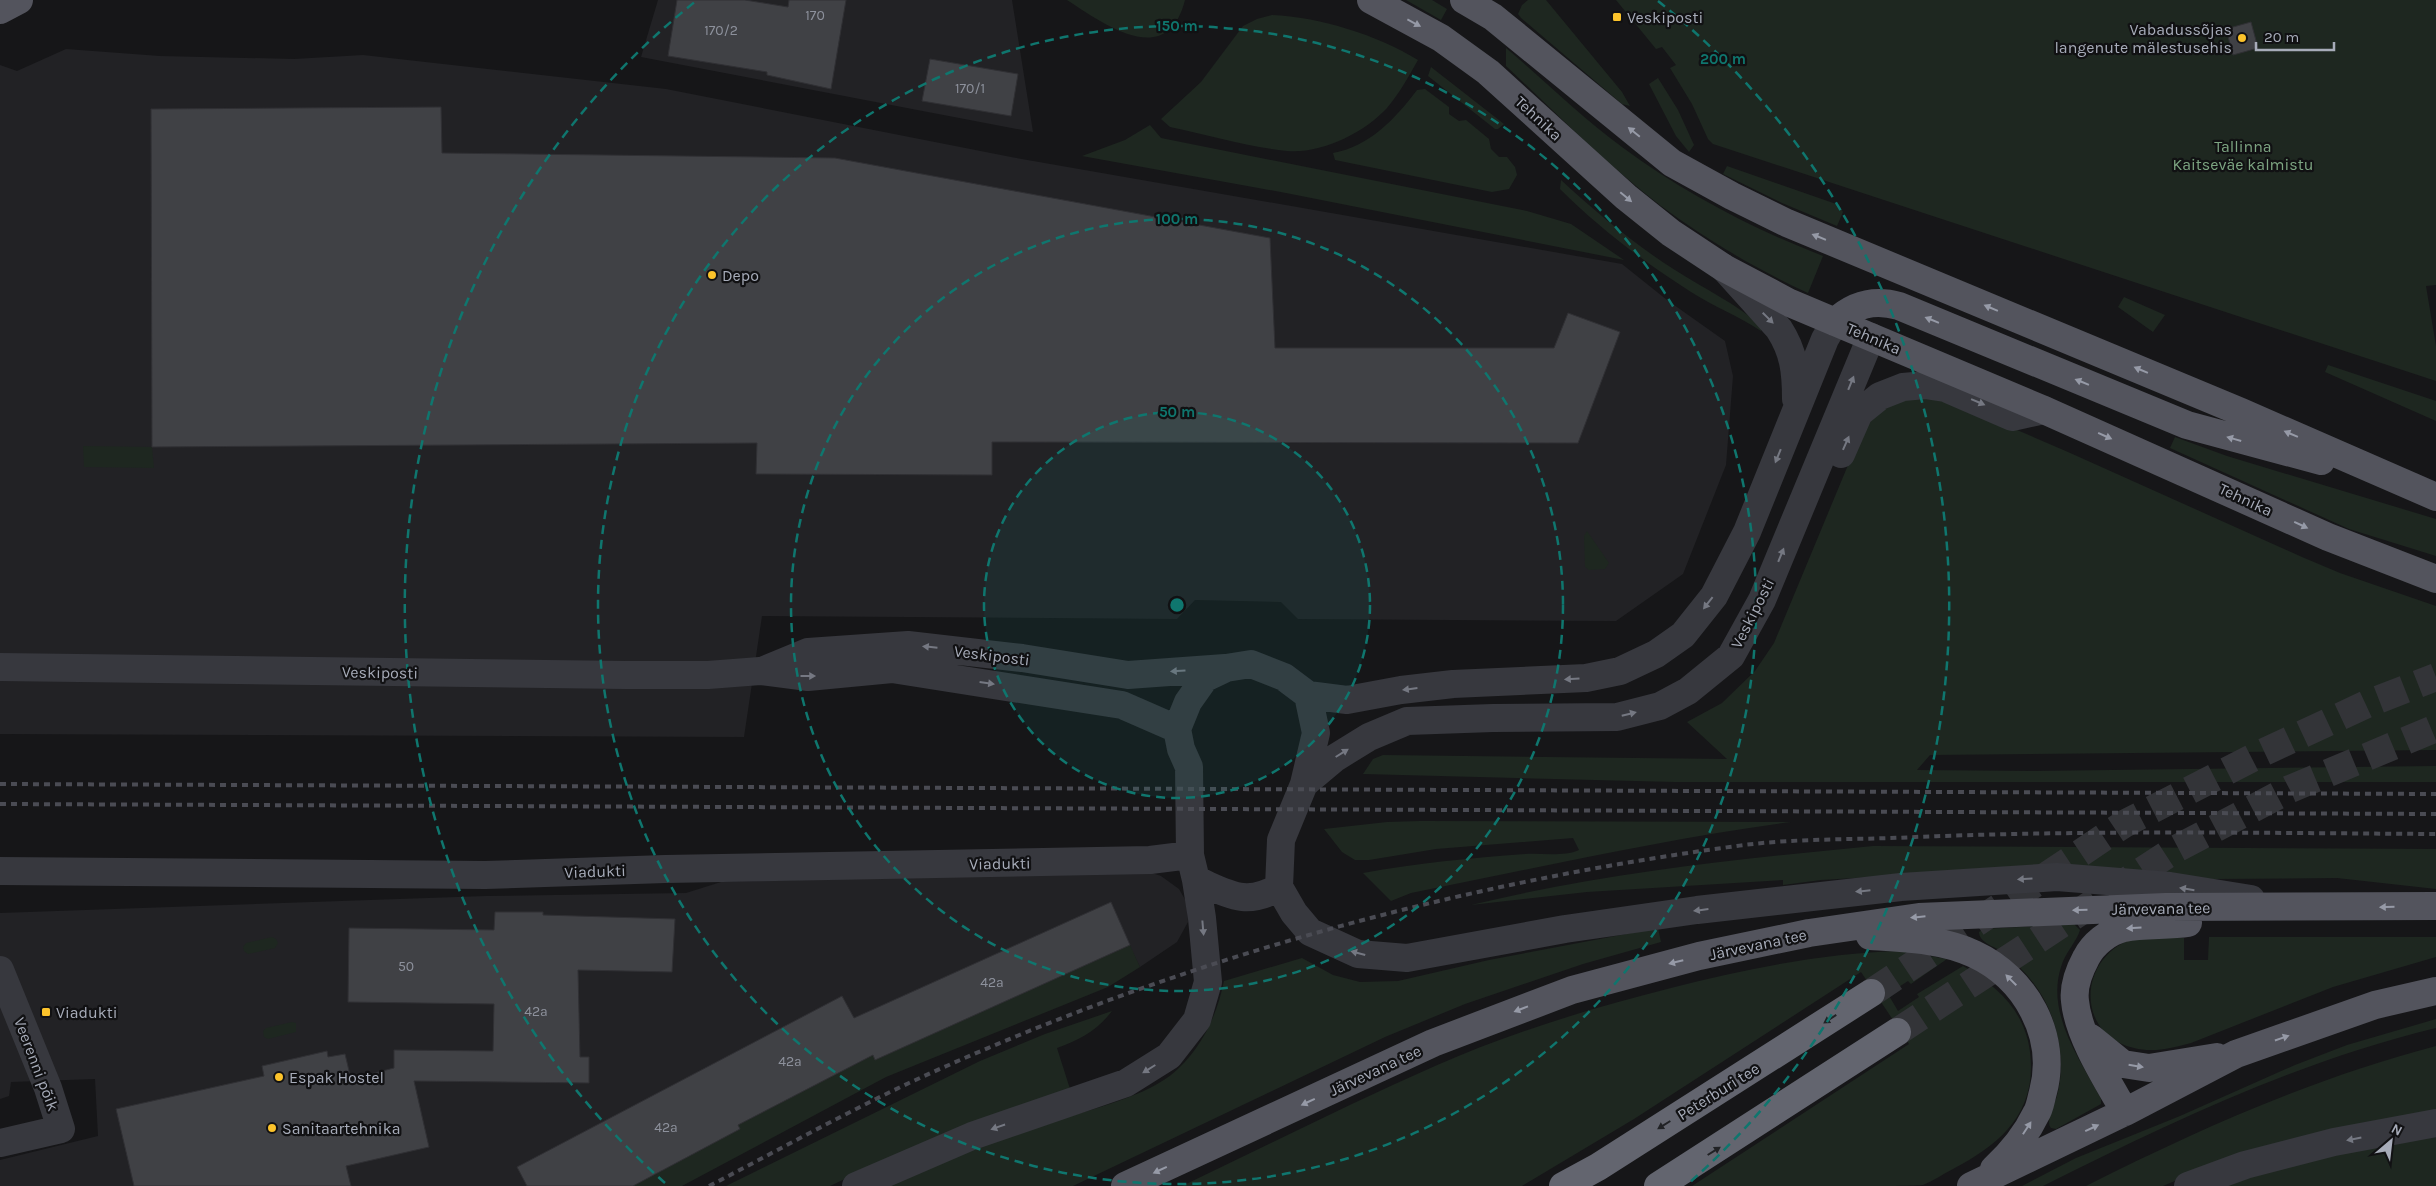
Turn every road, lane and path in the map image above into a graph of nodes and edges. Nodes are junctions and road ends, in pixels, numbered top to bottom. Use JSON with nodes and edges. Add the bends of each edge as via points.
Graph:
{"nodes":[{"id":1,"x":19,"y":0,"type":"edge"},
{"id":2,"x":1371,"y":0,"type":"edge"},
{"id":3,"x":1464,"y":0,"type":"edge"},
{"id":4,"x":0,"y":10,"type":"edge"},
{"id":5,"x":1864,"y":255,"type":"junction"},
{"id":6,"x":1724,"y":268,"type":"junction"},
{"id":7,"x":1878,"y":302,"type":"junction"},
{"id":8,"x":1835,"y":322,"type":"junction"},
{"id":9,"x":1871,"y":337,"type":"junction"},
{"id":10,"x":2044,"y":410,"type":"junction"},
{"id":11,"x":1796,"y":411,"type":"junction"},
{"id":12,"x":1812,"y":476,"type":"junction"},
{"id":13,"x":2400,"y":481,"type":"junction"},
{"id":14,"x":2436,"y":497,"type":"edge"},
{"id":15,"x":2436,"y":579,"type":"edge"},
{"id":16,"x":0,"y":668,"type":"edge"},
{"id":17,"x":1226,"y":668,"type":"junction"},
{"id":18,"x":760,"y":672,"type":"junction"},
{"id":19,"x":1308,"y":695,"type":"junction"},
{"id":20,"x":1177,"y":729,"type":"junction"},
{"id":21,"x":1304,"y":784,"type":"junction"},
{"id":22,"x":1193,"y":868,"type":"junction"},
{"id":23,"x":0,"y":871,"type":"edge"},
{"id":24,"x":1280,"y":887,"type":"junction"},
{"id":25,"x":2436,"y":906,"type":"edge"},
{"id":26,"x":2304,"y":908,"type":"junction"},
{"id":27,"x":1809,"y":933,"type":"junction"},
{"id":28,"x":0,"y":970,"type":"edge"},
{"id":29,"x":2436,"y":991,"type":"edge"},
{"id":30,"x":1871,"y":993,"type":"tunnel mouth"},
{"id":31,"x":2083,"y":1029,"type":"junction"},
{"id":32,"x":1898,"y":1032,"type":"tunnel mouth"},
{"id":33,"x":2236,"y":1054,"type":"junction"},
{"id":34,"x":2125,"y":1112,"type":"junction"},
{"id":35,"x":2436,"y":1123,"type":"edge"},
{"id":36,"x":0,"y":1143,"type":"edge"},
{"id":37,"x":1978,"y":1182,"type":"edge"},
{"id":38,"x":856,"y":1186,"type":"edge"},
{"id":39,"x":1125,"y":1186,"type":"edge"},
{"id":40,"x":1563,"y":1186,"type":"edge"},
{"id":41,"x":1658,"y":1186,"type":"edge"},
{"id":42,"x":2188,"y":1186,"type":"edge"}],
"edges":[{"from":1,"to":4,"type":"main road"},
{"from":2,"to":6,"type":"main road","name":"Tehnika","one_way":true,"via":[[1441,38],[1488,72],[1626,197],[1671,233]]},
{"from":5,"to":3,"type":"main road","one_way":true,"via":[[1780,220],[1672,163],[1493,17]]},
{"from":5,"to":7,"type":"main road","via":[[1875,281]]},
{"from":13,"to":5,"type":"main road","one_way":true},
{"from":6,"to":8,"type":"main road","name":"Tehnika","via":[[1790,303]]},
{"from":6,"to":11,"type":"street","one_way":true,"via":[[1786,340],[1796,367]]},
{"from":7,"to":8,"type":"main road","via":[[1852,309]]},
{"from":7,"to":9,"type":"main road"},
{"from":13,"to":7,"type":"main road","one_way":true,"via":[[2187,426],[1899,306]]},
{"from":8,"to":9,"type":"main road","name":"Tehnika"},
{"from":8,"to":11,"type":"street"},
{"from":9,"to":10,"type":"main road","name":"Tehnika"},
{"from":12,"to":9,"type":"street","name":"Veskiposti","one_way":true},
{"from":12,"to":10,"type":"street","one_way":true,"via":[[1840,456],[1859,414],[1880,396],[1903,387],[1925,385],[1945,388],[2012,417]]},
{"from":10,"to":15,"type":"main road","name":"Tehnika","one_way":true,"via":[[2328,537]]},
{"from":11,"to":19,"type":"street","one_way":true,"via":[[1747,532],[1714,596],[1683,635],[1656,654],[1620,671],[1586,678],[1454,684],[1347,700]]},
{"from":21,"to":12,"type":"street","name":"Veskiposti","one_way":true,"via":[[1369,736],[1407,722],[1617,717],[1660,706],[1688,691],[1731,656],[1762,600]]},
{"from":13,"to":14,"type":"main road"},
{"from":16,"to":18,"type":"street","name":"Veskiposti","via":[[635,675]]},
{"from":17,"to":18,"type":"street","name":"Veskiposti","one_way":true,"via":[[1128,675],[1022,658],[908,645],[808,652]]},
{"from":17,"to":19,"type":"street","via":[[1251,664],[1284,677]]},
{"from":17,"to":20,"type":"street","via":[[1205,678],[1188,702]]},
{"from":18,"to":20,"type":"street","name":"Veskiposti","one_way":true,"via":[[808,677],[892,669],[1122,705]]},
{"from":19,"to":21,"type":"street","via":[[1316,733]]},
{"from":20,"to":22,"type":"street","via":[[1189,767]]},
{"from":21,"to":24,"type":"street","via":[[1281,840]]},
{"from":22,"to":23,"type":"street","name":"Viadukti","via":[[1150,860],[673,868],[485,875]]},
{"from":22,"to":24,"type":"street","via":[[1230,894],[1264,897]]},
{"from":22,"to":38,"type":"street","one_way":true,"via":[[1208,982],[1197,1020],[1169,1056],[1126,1083],[972,1136]]},
{"from":26,"to":24,"type":"street","one_way":true,"via":[[2170,886],[2057,877],[1901,887],[1697,910],[1565,929],[1406,958],[1358,954],[1310,932],[1294,913]]},
{"from":25,"to":26,"type":"main road","name":"Järvevana tee","one_way":true},
{"from":26,"to":27,"type":"main road","name":"Järvevana tee","one_way":true,"via":[[2166,907],[1919,917]]},
{"from":26,"to":31,"type":"main road","one_way":true,"via":[[2164,926],[2123,928],[2101,939],[2077,974],[2074,1001]]},
{"from":37,"to":27,"type":"main road","one_way":true,"via":[[2012,1151],[2037,1113],[2048,1055],[2043,1031],[2027,999],[2010,978],[1974,954],[1920,938]]},
{"from":27,"to":39,"type":"main road","name":"Järvevana tee","one_way":true,"via":[[1699,956],[1572,990],[1433,1043]]},
{"from":28,"to":36,"type":"street","name":"Veerenni põik","via":[[61,1129]]},
{"from":33,"to":29,"type":"main road","one_way":true,"via":[[2375,1006]]},
{"from":30,"to":40,"type":"highway","name":"Peterburi tee","one_way":true,"via":[[1614,1157]]},
{"from":31,"to":33,"type":"main road","one_way":true,"via":[[2098,1046],[2123,1064],[2149,1068]]},
{"from":31,"to":34,"type":"main road"},
{"from":41,"to":32,"type":"highway","one_way":true},
{"from":33,"to":34,"type":"main road"},
{"from":37,"to":34,"type":"main road","one_way":true},
{"from":35,"to":42,"type":"street","one_way":true,"via":[[2245,1165]]}]}
